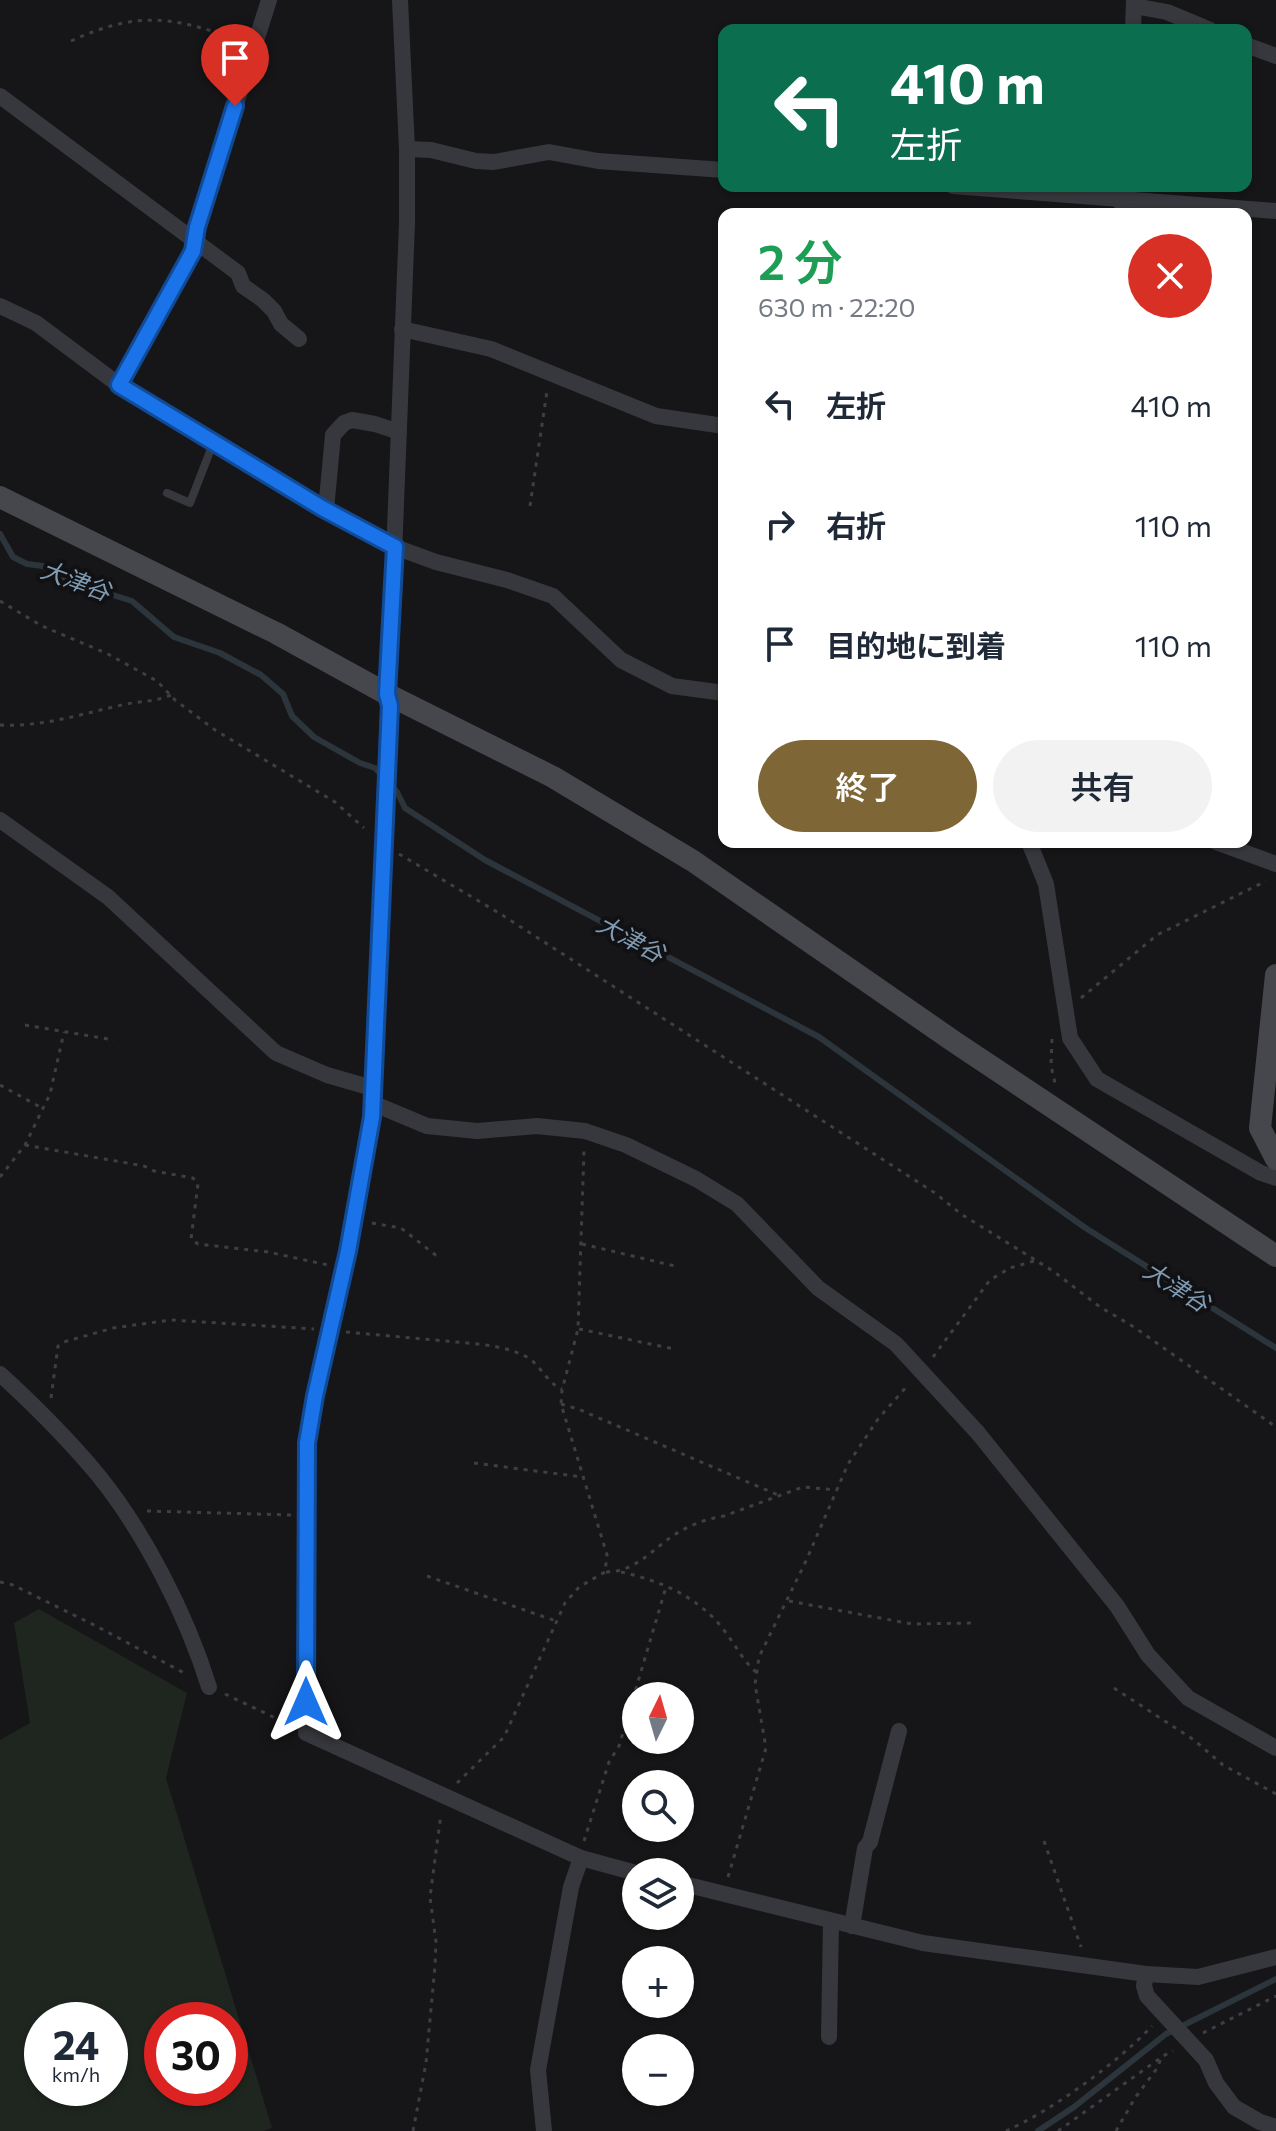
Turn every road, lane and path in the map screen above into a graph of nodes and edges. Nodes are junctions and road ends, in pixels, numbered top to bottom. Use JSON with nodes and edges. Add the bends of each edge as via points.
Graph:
{"nodes":[{"id":1,"x":269,"y":0,"type":"edge"},
{"id":2,"x":400,"y":0,"type":"edge"},
{"id":3,"x":1134,"y":3,"type":"edge"},
{"id":4,"x":1133,"y":24,"type":"edge"},
{"id":5,"x":1196,"y":24,"type":"edge"},
{"id":6,"x":71,"y":41,"type":"dead end"},
{"id":7,"x":254,"y":45,"type":"junction"},
{"id":8,"x":1252,"y":47,"type":"edge"},
{"id":9,"x":1276,"y":56,"type":"edge"},
{"id":10,"x":0,"y":96,"type":"edge"},
{"id":11,"x":407,"y":149,"type":"junction"},
{"id":12,"x":718,"y":170,"type":"edge"},
{"id":13,"x":1031,"y":192,"type":"edge"},
{"id":14,"x":1123,"y":199,"type":"edge"},
{"id":15,"x":1238,"y":208,"type":"edge"},
{"id":16,"x":1252,"y":209,"type":"edge"},
{"id":17,"x":1276,"y":211,"type":"edge"},
{"id":18,"x":195,"y":240,"type":"junction"},
{"id":19,"x":0,"y":306,"type":"edge"},
{"id":20,"x":402,"y":329,"type":"junction"},
{"id":21,"x":299,"y":339,"type":"dead end"},
{"id":22,"x":550,"y":373,"type":"junction"},
{"id":23,"x":119,"y":385,"type":"junction"},
{"id":24,"x":718,"y":425,"type":"edge"},
{"id":25,"x":399,"y":432,"type":"junction"},
{"id":26,"x":214,"y":440,"type":"junction"},
{"id":27,"x":167,"y":493,"type":"dead end"},
{"id":28,"x":0,"y":497,"type":"edge"},
{"id":29,"x":530,"y":506,"type":"dead end"},
{"id":30,"x":326,"y":510,"type":"junction"},
{"id":31,"x":395,"y":547,"type":"junction"},
{"id":32,"x":0,"y":601,"type":"edge"},
{"id":33,"x":718,"y":692,"type":"edge"},
{"id":34,"x":171,"y":695,"type":"junction"},
{"id":35,"x":388,"y":700,"type":"junction"},
{"id":36,"x":0,"y":725,"type":"edge"},
{"id":37,"x":0,"y":820,"type":"edge"},
{"id":38,"x":382,"y":844,"type":"junction"},
{"id":39,"x":1031,"y":848,"type":"edge"},
{"id":40,"x":1232,"y":848,"type":"edge"},
{"id":41,"x":1276,"y":864,"type":"edge"},
{"id":42,"x":1276,"y":877,"type":"edge"},
{"id":43,"x":1276,"y":975,"type":"edge"},
{"id":44,"x":1066,"y":1014,"type":"junction"},
{"id":45,"x":25,"y":1025,"type":"dead end"},
{"id":46,"x":64,"y":1032,"type":"junction"},
{"id":47,"x":114,"y":1040,"type":"dead end"},
{"id":48,"x":0,"y":1085,"type":"edge"},
{"id":49,"x":372,"y":1096,"type":"junction"},
{"id":50,"x":43,"y":1109,"type":"junction"},
{"id":51,"x":1069,"y":1118,"type":"junction"},
{"id":52,"x":585,"y":1131,"type":"junction"},
{"id":53,"x":25,"y":1145,"type":"junction"},
{"id":54,"x":1276,"y":1159,"type":"edge"},
{"id":55,"x":0,"y":1177,"type":"edge"},
{"id":56,"x":1276,"y":1178,"type":"edge"},
{"id":57,"x":354,"y":1221,"type":"junction"},
{"id":58,"x":581,"y":1244,"type":"junction"},
{"id":59,"x":1276,"y":1256,"type":"edge"},
{"id":60,"x":438,"y":1257,"type":"dead end"},
{"id":61,"x":1035,"y":1260,"type":"junction"},
{"id":62,"x":675,"y":1266,"type":"dead end"},
{"id":63,"x":344,"y":1269,"type":"junction"},
{"id":64,"x":578,"y":1329,"type":"junction"},
{"id":65,"x":330,"y":1331,"type":"junction"},
{"id":66,"x":674,"y":1349,"type":"dead end"},
{"id":67,"x":921,"y":1371,"type":"junction"},
{"id":68,"x":0,"y":1374,"type":"edge"},
{"id":69,"x":562,"y":1390,"type":"junction"},
{"id":70,"x":561,"y":1404,"type":"junction"},
{"id":71,"x":47,"y":1417,"type":"junction"},
{"id":72,"x":1276,"y":1427,"type":"edge"},
{"id":73,"x":474,"y":1463,"type":"dead end"},
{"id":74,"x":582,"y":1477,"type":"junction"},
{"id":75,"x":837,"y":1490,"type":"junction"},
{"id":76,"x":779,"y":1496,"type":"junction"},
{"id":77,"x":127,"y":1516,"type":"junction"},
{"id":78,"x":307,"y":1516,"type":"junction"},
{"id":79,"x":605,"y":1572,"type":"junction"},
{"id":80,"x":621,"y":1572,"type":"junction"},
{"id":81,"x":427,"y":1576,"type":"dead end"},
{"id":82,"x":0,"y":1582,"type":"edge"},
{"id":83,"x":666,"y":1587,"type":"junction"},
{"id":84,"x":787,"y":1601,"type":"junction"},
{"id":85,"x":557,"y":1621,"type":"junction"},
{"id":86,"x":971,"y":1623,"type":"dead end"},
{"id":87,"x":756,"y":1672,"type":"junction"},
{"id":88,"x":209,"y":1687,"type":"junction"},
{"id":89,"x":1114,"y":1688,"type":"dead end"},
{"id":90,"x":899,"y":1731,"type":"dead end"},
{"id":91,"x":306,"y":1733,"type":"junction"},
{"id":92,"x":1276,"y":1748,"type":"edge"},
{"id":93,"x":1276,"y":1794,"type":"edge"},
{"id":94,"x":446,"y":1796,"type":"junction"},
{"id":95,"x":1044,"y":1841,"type":"dead end"},
{"id":96,"x":581,"y":1858,"type":"junction"},
{"id":97,"x":622,"y":1869,"type":"edge"},
{"id":98,"x":694,"y":1886,"type":"edge"},
{"id":99,"x":724,"y":1892,"type":"junction"},
{"id":100,"x":831,"y":1921,"type":"junction"},
{"id":101,"x":852,"y":1926,"type":"junction"},
{"id":102,"x":1276,"y":1957,"type":"edge"},
{"id":103,"x":1087,"y":1964,"type":"junction"},
{"id":104,"x":1146,"y":1974,"type":"junction"},
{"id":105,"x":1164,"y":2017,"type":"junction"},
{"id":106,"x":829,"y":2037,"type":"dead end"},
{"id":107,"x":1161,"y":2057,"type":"dead end"},
{"id":108,"x":1276,"y":2127,"type":"edge"},
{"id":109,"x":413,"y":2131,"type":"edge"},
{"id":110,"x":544,"y":2131,"type":"edge"},
{"id":111,"x":1006,"y":2131,"type":"edge"},
{"id":112,"x":1058,"y":2131,"type":"edge"}],
"edges":[{"from":1,"to":7,"type":"street"},
{"from":2,"to":11,"type":"street"},
{"from":3,"to":4,"type":"street"},
{"from":3,"to":5,"type":"street"},
{"from":6,"to":7,"type":"path","via":[[117,24],[162,18]]},
{"from":7,"to":18,"type":"street"},
{"from":8,"to":9,"type":"street"},
{"from":10,"to":18,"type":"street"},
{"from":11,"to":12,"type":"street","via":[[476,161],[549,152]]},
{"from":11,"to":20,"type":"street"},
{"from":13,"to":14,"type":"street"},
{"from":14,"to":15,"type":"street"},
{"from":16,"to":17,"type":"street"},
{"from":18,"to":21,"type":"street","via":[[238,273],[243,286]]},
{"from":18,"to":23,"type":"street"},
{"from":19,"to":23,"type":"street","via":[[36,323]]},
{"from":20,"to":22,"type":"street","via":[[491,349]]},
{"from":20,"to":25,"type":"street"},
{"from":22,"to":24,"type":"street","via":[[656,416]]},
{"from":22,"to":29,"type":"path"},
{"from":23,"to":26,"type":"street"},
{"from":25,"to":30,"type":"street","via":[[352,420],[344,423],[333,435]]},
{"from":25,"to":31,"type":"street"},
{"from":26,"to":27,"type":"lane","via":[[190,503]]},
{"from":26,"to":30,"type":"street"},
{"from":28,"to":35,"type":"street","via":[[276,633]]},
{"from":30,"to":31,"type":"street"},
{"from":31,"to":33,"type":"street","via":[[553,596],[621,660],[672,686]]},
{"from":31,"to":35,"type":"street"},
{"from":32,"to":34,"type":"path","via":[[157,681]]},
{"from":34,"to":36,"type":"path","via":[[36,725]]},
{"from":34,"to":38,"type":"path","via":[[215,730],[342,807]]},
{"from":35,"to":38,"type":"street"},
{"from":35,"to":51,"type":"street","via":[[553,777],[693,861]]},
{"from":37,"to":49,"type":"street","via":[[108,897],[276,1053]]},
{"from":38,"to":49,"type":"street"},
{"from":38,"to":61,"type":"path","via":[[499,913]]},
{"from":39,"to":44,"type":"street","via":[[1046,884]]},
{"from":40,"to":41,"type":"street"},
{"from":42,"to":44,"type":"path","via":[[1157,935]]},
{"from":43,"to":54,"type":"street","via":[[1260,1128]]},
{"from":44,"to":51,"type":"path","via":[[1053,1033],[1051,1055]]},
{"from":44,"to":56,"type":"street","via":[[1070,1038],[1097,1079]]},
{"from":45,"to":46,"type":"path"},
{"from":46,"to":47,"type":"path"},
{"from":46,"to":50,"type":"path"},
{"from":48,"to":50,"type":"path"},
{"from":49,"to":52,"type":"street","via":[[427,1126]]},
{"from":49,"to":57,"type":"street"},
{"from":50,"to":53,"type":"path"},
{"from":51,"to":59,"type":"street"},
{"from":52,"to":58,"type":"path"},
{"from":52,"to":67,"type":"street","via":[[626,1145],[737,1204],[818,1288],[896,1344]]},
{"from":53,"to":55,"type":"path"},
{"from":53,"to":63,"type":"path","via":[[193,1178],[198,1184],[191,1239],[198,1244]]},
{"from":57,"to":60,"type":"path","via":[[401,1228]]},
{"from":57,"to":63,"type":"street"},
{"from":58,"to":62,"type":"path"},
{"from":58,"to":64,"type":"path"},
{"from":61,"to":67,"type":"path","via":[[990,1280]]},
{"from":61,"to":72,"type":"path"},
{"from":63,"to":65,"type":"street"},
{"from":64,"to":66,"type":"path"},
{"from":64,"to":69,"type":"path"},
{"from":65,"to":69,"type":"path","via":[[511,1350],[529,1358]]},
{"from":65,"to":71,"type":"path","via":[[171,1320],[64,1342],[58,1346]]},
{"from":65,"to":78,"type":"street","via":[[307,1443]]},
{"from":67,"to":75,"type":"path","via":[[861,1442]]},
{"from":67,"to":92,"type":"street","via":[[978,1433],[1117,1606],[1148,1655],[1188,1698]]},
{"from":68,"to":71,"type":"street"},
{"from":69,"to":70,"type":"path"},
{"from":70,"to":74,"type":"path"},
{"from":70,"to":76,"type":"path"},
{"from":71,"to":77,"type":"street"},
{"from":73,"to":74,"type":"path"},
{"from":74,"to":79,"type":"path","via":[[607,1555]]},
{"from":75,"to":76,"type":"path","via":[[803,1487]]},
{"from":75,"to":84,"type":"path"},
{"from":76,"to":80,"type":"path","via":[[695,1524]]},
{"from":77,"to":78,"type":"path","via":[[146,1511]]},
{"from":77,"to":88,"type":"street","via":[[193,1642]]},
{"from":78,"to":91,"type":"street"},
{"from":79,"to":80,"type":"path"},
{"from":79,"to":85,"type":"path","via":[[579,1587]]},
{"from":80,"to":83,"type":"path"},
{"from":81,"to":85,"type":"path"},
{"from":82,"to":88,"type":"path"},
{"from":83,"to":87,"type":"path","via":[[711,1613]]},
{"from":83,"to":96,"type":"path"},
{"from":84,"to":86,"type":"path","via":[[912,1624]]},
{"from":84,"to":87,"type":"path"},
{"from":85,"to":94,"type":"path","via":[[504,1737]]},
{"from":87,"to":99,"type":"path","via":[[766,1748]]},
{"from":88,"to":91,"type":"path"},
{"from":89,"to":93,"type":"path","via":[[1223,1765]]},
{"from":90,"to":101,"type":"street","via":[[865,1848]]},
{"from":91,"to":94,"type":"street"},
{"from":94,"to":96,"type":"street"},
{"from":94,"to":109,"type":"path","via":[[430,1897],[436,1942]]},
{"from":95,"to":103,"type":"path"},
{"from":96,"to":97,"type":"street"},
{"from":96,"to":110,"type":"street","via":[[571,1887],[538,2070]]},
{"from":98,"to":99,"type":"street"},
{"from":99,"to":100,"type":"street"},
{"from":100,"to":101,"type":"street"},
{"from":100,"to":106,"type":"street"},
{"from":101,"to":103,"type":"street","via":[[923,1943]]},
{"from":102,"to":104,"type":"street","via":[[1198,1977]]},
{"from":103,"to":104,"type":"street"},
{"from":104,"to":105,"type":"street","via":[[1147,1996]]},
{"from":105,"to":108,"type":"street","via":[[1206,2060],[1234,2107]]},
{"from":105,"to":111,"type":"path","via":[[1086,2081]]},
{"from":107,"to":112,"type":"path"}]}
